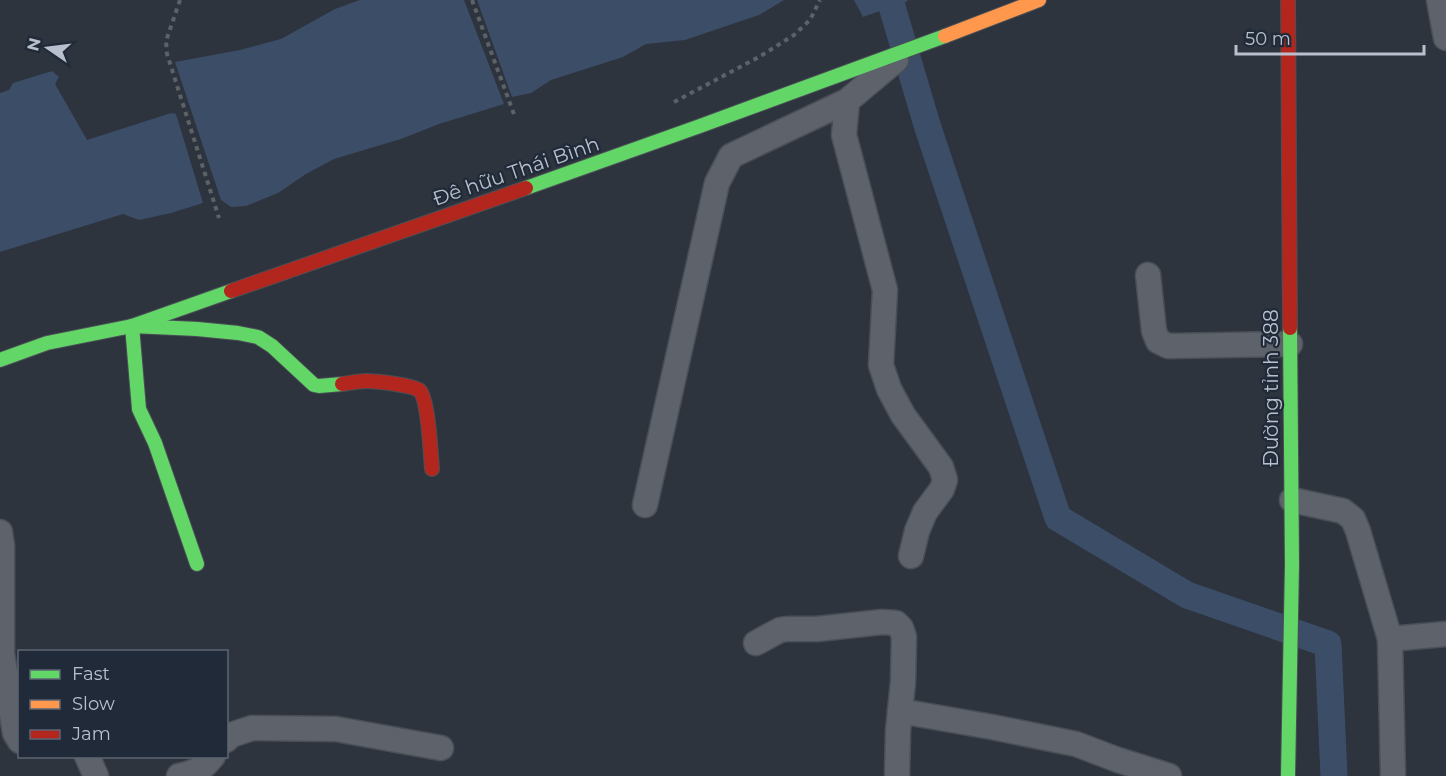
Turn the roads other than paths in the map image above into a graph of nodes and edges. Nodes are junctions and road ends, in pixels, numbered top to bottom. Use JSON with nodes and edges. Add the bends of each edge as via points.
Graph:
{"nodes":[{"id":1,"x":1039,"y":0,"type":"edge"},
{"id":2,"x":1288,"y":0,"type":"edge"},
{"id":3,"x":1439,"y":0,"type":"edge"},
{"id":4,"x":1446,"y":38,"type":"edge"},
{"id":5,"x":909,"y":50,"type":"junction"},
{"id":6,"x":847,"y":101,"type":"junction"},
{"id":7,"x":1148,"y":275,"type":"dead end"},
{"id":8,"x":132,"y":326,"type":"junction"},
{"id":9,"x":1290,"y":344,"type":"junction"},
{"id":10,"x":0,"y":360,"type":"edge"},
{"id":11,"x":432,"y":469,"type":"dead end"},
{"id":12,"x":1292,"y":500,"type":"junction"},
{"id":13,"x":645,"y":505,"type":"dead end"},
{"id":14,"x":0,"y":532,"type":"edge"},
{"id":15,"x":911,"y":556,"type":"dead end"},
{"id":16,"x":197,"y":564,"type":"dead end"},
{"id":17,"x":1446,"y":634,"type":"edge"},
{"id":18,"x":1390,"y":639,"type":"junction"},
{"id":19,"x":756,"y":643,"type":"dead end"},
{"id":20,"x":900,"y":711,"type":"junction"},
{"id":21,"x":18,"y":738,"type":"edge"},
{"id":22,"x":228,"y":738,"type":"edge"},
{"id":23,"x":441,"y":748,"type":"dead end"},
{"id":24,"x":88,"y":758,"type":"edge"},
{"id":25,"x":211,"y":758,"type":"edge"},
{"id":26,"x":96,"y":776,"type":"edge"},
{"id":27,"x":179,"y":776,"type":"edge"},
{"id":28,"x":897,"y":776,"type":"edge"},
{"id":29,"x":1169,"y":776,"type":"edge"},
{"id":30,"x":1288,"y":776,"type":"edge"},
{"id":31,"x":1393,"y":776,"type":"edge"}],
"edges":[{"from":1,"to":5,"type":"main road","name":"Đê hữu Thái Bình"},
{"from":2,"to":9,"type":"main road","name":"Đường tỉnh 388"},
{"from":3,"to":4,"type":"street"},
{"from":5,"to":6,"type":"street"},
{"from":5,"to":8,"type":"main road","name":"Đê hữu Thái Bình"},
{"from":6,"to":13,"type":"street","via":[[731,156],[717,183]]},
{"from":6,"to":15,"type":"street","via":[[844,135],[885,290],[881,365],[903,415],[941,467],[945,480],[925,512]]},
{"from":7,"to":9,"type":"street","via":[[1154,331],[1158,341],[1168,346]]},
{"from":8,"to":10,"type":"main road","name":"Đê hữu Thái Bình","via":[[47,344]]},
{"from":8,"to":11,"type":"main road","via":[[197,328],[258,337],[314,385],[367,381],[419,390],[429,431]]},
{"from":8,"to":16,"type":"main road","via":[[139,409],[155,442]]},
{"from":9,"to":12,"type":"main road","name":"Đường tỉnh 388"},
{"from":12,"to":18,"type":"street","via":[[1344,511],[1353,519]]},
{"from":12,"to":30,"type":"main road","name":"Đường tỉnh 388"},
{"from":14,"to":21,"type":"street","via":[[2,654]]},
{"from":17,"to":18,"type":"street"},
{"from":18,"to":31,"type":"street"},
{"from":19,"to":20,"type":"street","via":[[787,629],[896,623],[904,637]]},
{"from":20,"to":28,"type":"street"},
{"from":20,"to":29,"type":"street","via":[[1076,744]]},
{"from":22,"to":23,"type":"street","via":[[252,728],[336,729]]},
{"from":24,"to":26,"type":"street"},
{"from":25,"to":27,"type":"street","via":[[198,771]]}]}
